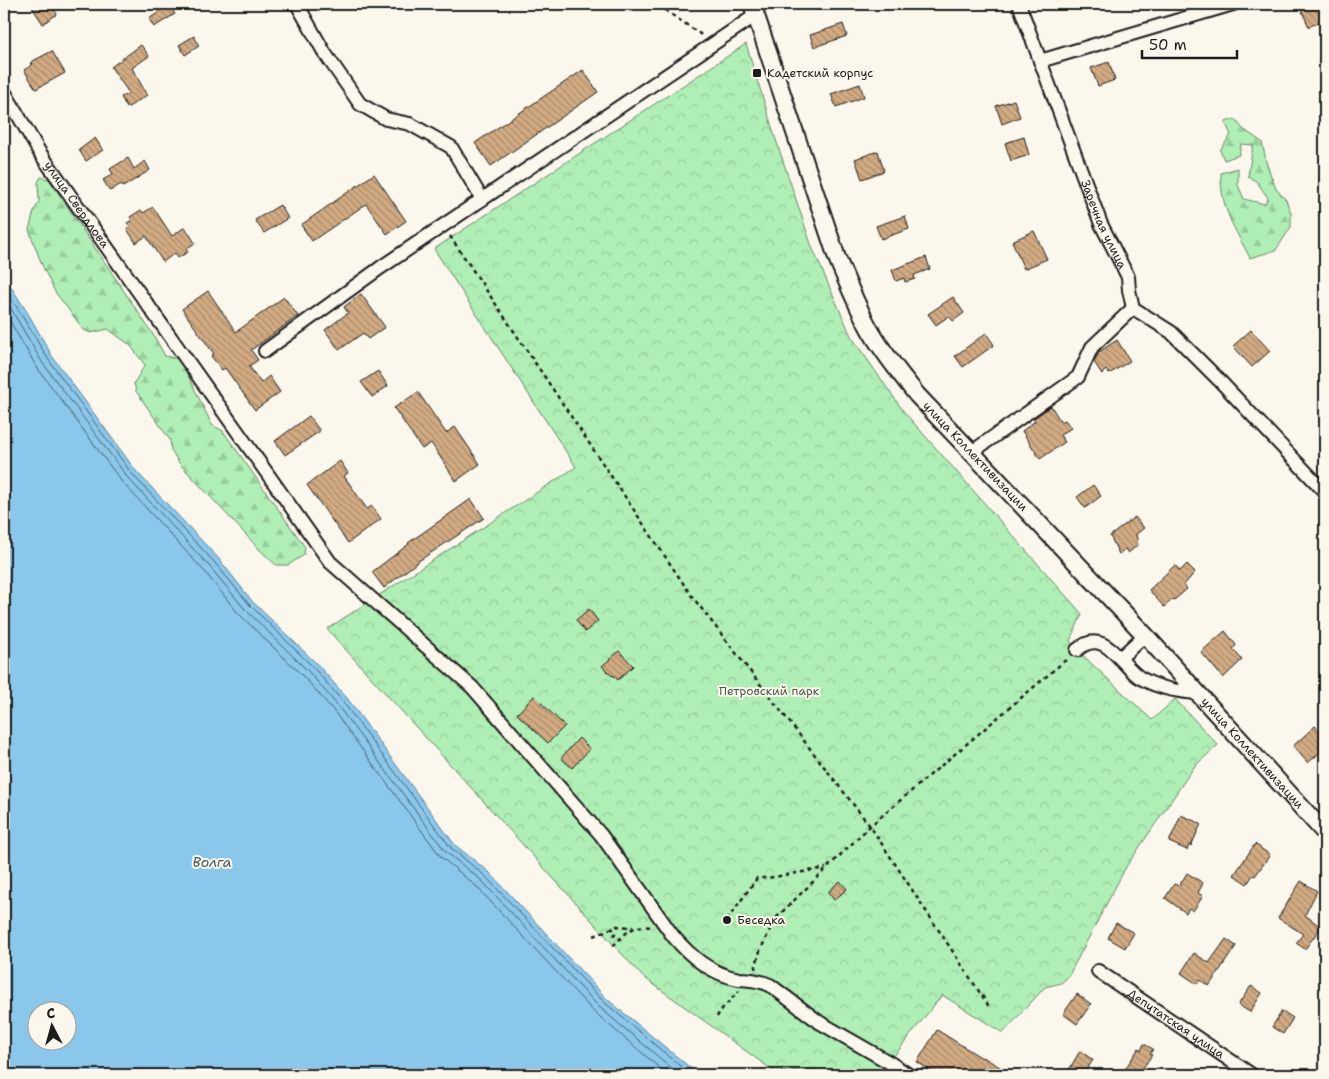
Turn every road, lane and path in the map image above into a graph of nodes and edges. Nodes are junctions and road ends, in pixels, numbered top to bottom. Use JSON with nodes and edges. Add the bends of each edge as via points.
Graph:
{"nodes":[{"id":1,"x":297,"y":4,"type":"edge"},
{"id":2,"x":650,"y":4,"type":"edge"},
{"id":3,"x":1019,"y":4,"type":"edge"},
{"id":4,"x":1233,"y":4,"type":"edge"},
{"id":5,"x":754,"y":10,"type":"edge"},
{"id":6,"x":714,"y":44,"type":"junction"},
{"id":7,"x":1040,"y":61,"type":"junction"},
{"id":8,"x":4,"y":91,"type":"edge"},
{"id":9,"x":482,"y":199,"type":"junction"},
{"id":10,"x":443,"y":226,"type":"junction"},
{"id":11,"x":1133,"y":308,"type":"junction"},
{"id":12,"x":266,"y":351,"type":"dead end"},
{"id":13,"x":972,"y":452,"type":"junction"},
{"id":14,"x":1325,"y":492,"type":"edge"},
{"id":15,"x":1146,"y":635,"type":"junction"},
{"id":16,"x":1077,"y":650,"type":"joint"},
{"id":17,"x":1120,"y":658,"type":"junction"},
{"id":18,"x":1198,"y":693,"type":"junction"},
{"id":19,"x":870,"y":826,"type":"junction"},
{"id":20,"x":1325,"y":833,"type":"edge"},
{"id":21,"x":826,"y":868,"type":"junction"},
{"id":22,"x":727,"y":920,"type":"dead end"},
{"id":23,"x":634,"y":927,"type":"junction"},
{"id":24,"x":611,"y":928,"type":"junction"},
{"id":25,"x":594,"y":936,"type":"dead end"},
{"id":26,"x":673,"y":936,"type":"junction"},
{"id":27,"x":612,"y":937,"type":"dead end"},
{"id":28,"x":613,"y":946,"type":"dead end"},
{"id":29,"x":1098,"y":971,"type":"dead end"},
{"id":30,"x":747,"y":980,"type":"junction"},
{"id":31,"x":990,"y":1008,"type":"dead end"},
{"id":32,"x":718,"y":1018,"type":"dead end"},
{"id":33,"x":909,"y":1075,"type":"edge"},
{"id":34,"x":1252,"y":1075,"type":"edge"}],
"edges":[{"from":1,"to":9,"type":"street","via":[[324,52],[360,104],[386,119],[410,124],[451,147]]},
{"from":2,"to":6,"type":"path","via":[[665,10]]},
{"from":3,"to":7,"type":"street","name":"Заречная улица"},
{"from":4,"to":7,"type":"street"},
{"from":5,"to":6,"type":"street"},
{"from":5,"to":13,"type":"main road","name":"улица Коллективизации","via":[[852,294],[870,330],[917,395]]},
{"from":6,"to":9,"type":"street"},
{"from":7,"to":11,"type":"street","name":"Заречная улица","via":[[1101,224],[1128,277]]},
{"from":8,"to":26,"type":"street","name":"улица Свердлова","via":[[40,153],[330,562],[472,688],[601,835]]},
{"from":9,"to":10,"type":"street"},
{"from":10,"to":12,"type":"street"},
{"from":10,"to":19,"type":"path","via":[[691,595]]},
{"from":11,"to":13,"type":"street","via":[[1092,346],[1078,377]]},
{"from":11,"to":14,"type":"street","via":[[1171,332]]},
{"from":13,"to":15,"type":"main road","name":"улица Коллективизации"},
{"from":15,"to":17,"type":"street"},
{"from":15,"to":18,"type":"main road","name":"улица Коллективизации"},
{"from":16,"to":17,"type":"street","via":[[1090,643],[1108,645]]},
{"from":16,"to":19,"type":"path"},
{"from":17,"to":18,"type":"street","via":[[1140,678],[1168,690]]},
{"from":18,"to":20,"type":"main road","name":"улица Коллективизации"},
{"from":19,"to":21,"type":"path"},
{"from":19,"to":31,"type":"path"},
{"from":21,"to":22,"type":"path","via":[[757,878]]},
{"from":21,"to":30,"type":"path","via":[[775,919],[754,971]]},
{"from":23,"to":24,"type":"path"},
{"from":23,"to":26,"type":"path","via":[[654,928]]},
{"from":23,"to":28,"type":"path"},
{"from":24,"to":25,"type":"path"},
{"from":24,"to":27,"type":"path","via":[[616,933]]},
{"from":26,"to":30,"type":"street","name":"улица Свердлова","via":[[697,961],[713,970]]},
{"from":29,"to":34,"type":"street","name":"Депутатская улица"},
{"from":30,"to":32,"type":"path","via":[[720,1011]]},
{"from":30,"to":33,"type":"street","name":"улица Свердлова","via":[[770,985],[819,1022]]}]}
